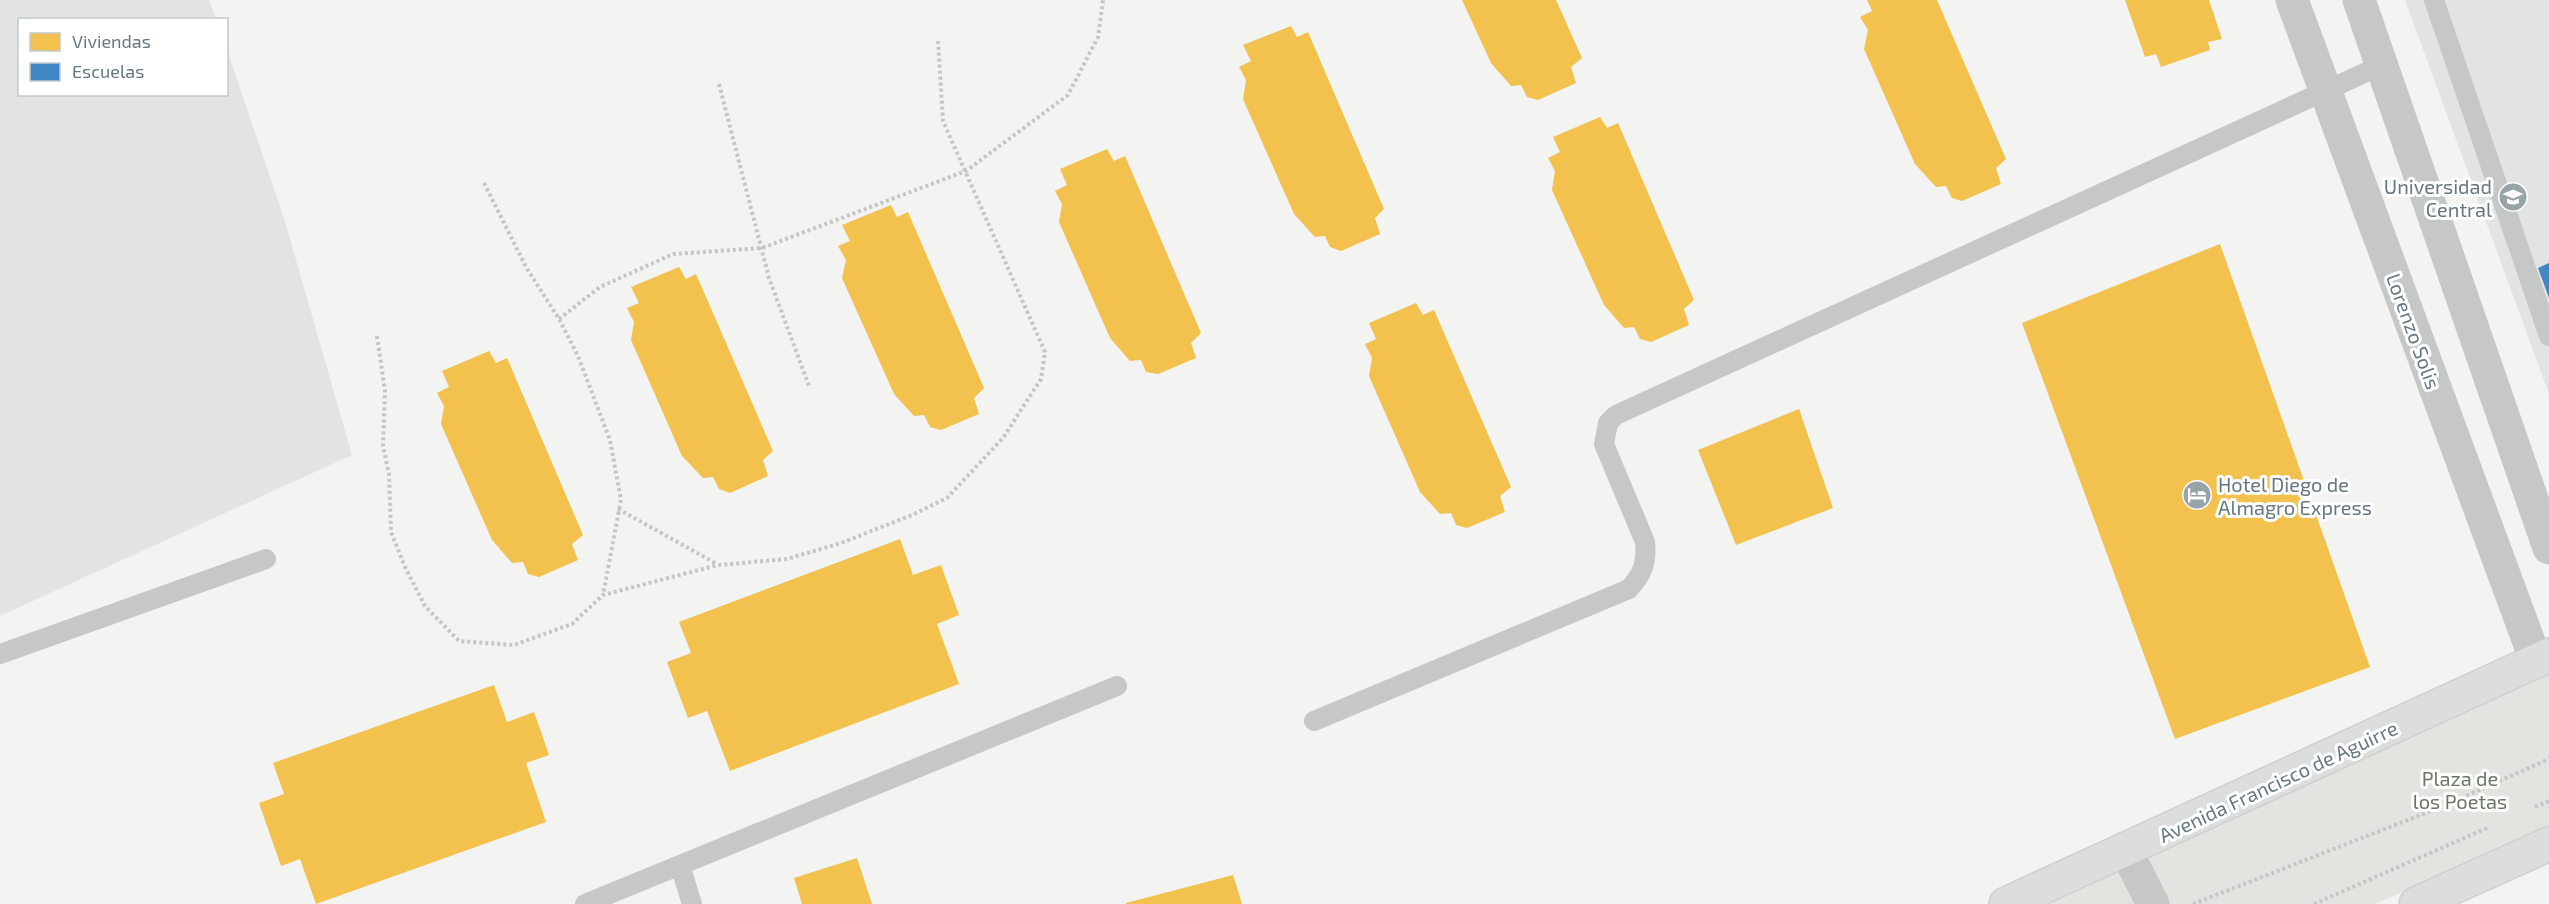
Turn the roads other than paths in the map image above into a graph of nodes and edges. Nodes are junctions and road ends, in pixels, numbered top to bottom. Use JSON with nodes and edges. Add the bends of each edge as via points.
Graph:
{"nodes":[{"id":1,"x":2292,"y":0,"type":"edge"},
{"id":2,"x":2359,"y":0,"type":"edge"},
{"id":3,"x":2434,"y":0,"type":"edge"},
{"id":4,"x":2382,"y":64,"type":"junction"},
{"id":5,"x":2325,"y":90,"type":"junction"},
{"id":6,"x":2549,"y":336,"type":"edge"},
{"id":7,"x":2549,"y":548,"type":"edge"},
{"id":8,"x":266,"y":559,"type":"dead end"},
{"id":9,"x":0,"y":654,"type":"edge"},
{"id":10,"x":2542,"y":658,"type":"edge"},
{"id":11,"x":1117,"y":686,"type":"dead end"},
{"id":12,"x":1314,"y":721,"type":"dead end"},
{"id":13,"x":2549,"y":844,"type":"edge"},
{"id":14,"x":2126,"y":851,"type":"junction"},
{"id":15,"x":680,"y":866,"type":"junction"},
{"id":16,"x":585,"y":904,"type":"edge"},
{"id":17,"x":692,"y":904,"type":"edge"},
{"id":18,"x":2006,"y":904,"type":"edge"},
{"id":19,"x":2154,"y":904,"type":"edge"},
{"id":20,"x":2416,"y":904,"type":"edge"}],
"edges":[{"from":1,"to":5,"type":"street","name":"Lorenzo Solis"},
{"from":2,"to":4,"type":"street"},
{"from":3,"to":6,"type":"lane"},
{"from":4,"to":5,"type":"lane"},
{"from":4,"to":7,"type":"street"},
{"from":5,"to":10,"type":"street","name":"Lorenzo Solis"},
{"from":5,"to":12,"type":"lane","via":[[1616,416],[1608,423],[1604,444],[1645,542],[1646,555],[1644,568],[1629,589]]},
{"from":8,"to":9,"type":"lane"},
{"from":10,"to":14,"type":"main road","name":"Avenida Francisco de Aguirre"},
{"from":11,"to":15,"type":"lane"},
{"from":13,"to":20,"type":"main road"},
{"from":14,"to":18,"type":"main road","name":"Avenida Francisco de Aguirre"},
{"from":14,"to":19,"type":"street"},
{"from":15,"to":16,"type":"lane"},
{"from":15,"to":17,"type":"lane"}]}
